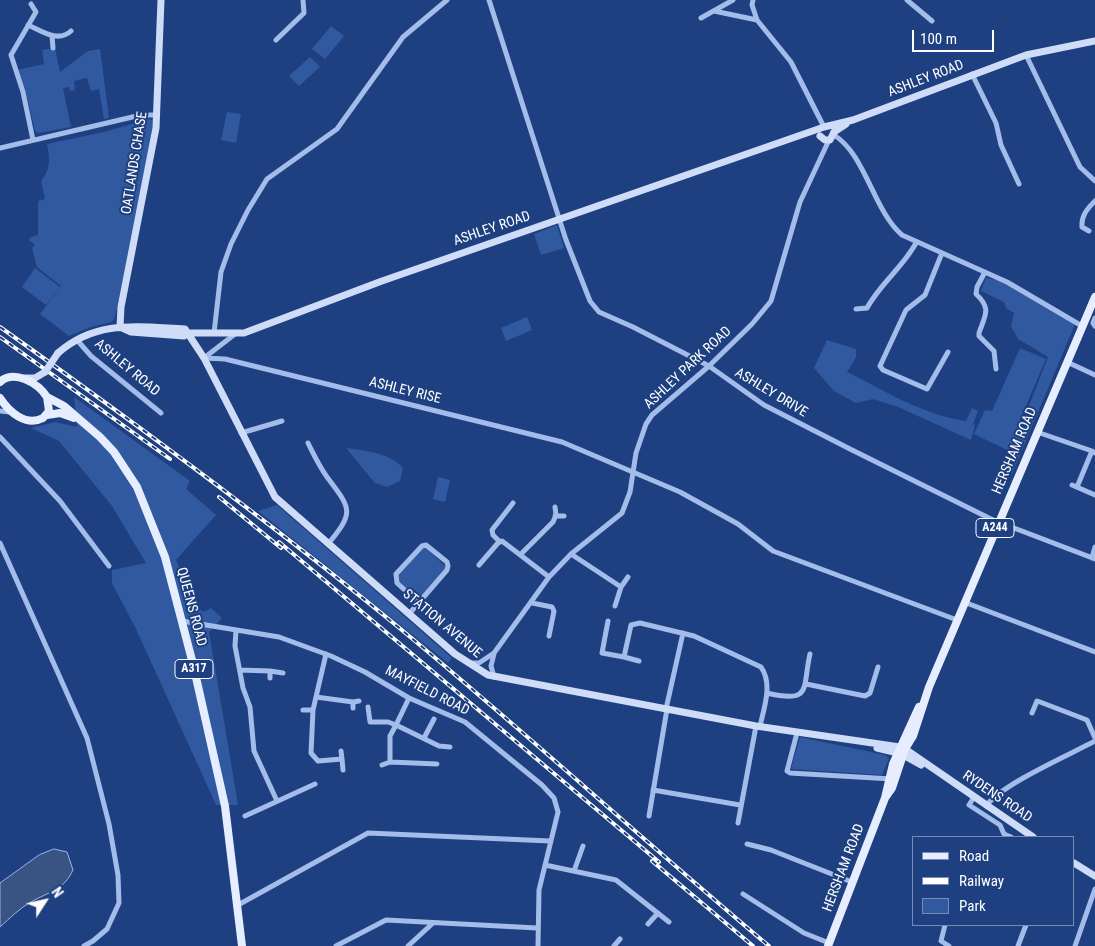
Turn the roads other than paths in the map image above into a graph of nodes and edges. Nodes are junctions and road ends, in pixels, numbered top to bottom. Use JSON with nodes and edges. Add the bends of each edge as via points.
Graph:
{"nodes":[{"id":1,"x":161,"y":0,"type":"edge"},
{"id":2,"x":303,"y":0,"type":"edge"},
{"id":3,"x":447,"y":0,"type":"edge"},
{"id":4,"x":489,"y":0,"type":"edge"},
{"id":5,"x":732,"y":0,"type":"edge"},
{"id":6,"x":753,"y":0,"type":"edge"},
{"id":7,"x":907,"y":0,"type":"edge"},
{"id":8,"x":31,"y":4,"type":"dead end"},
{"id":9,"x":714,"y":11,"type":"junction"},
{"id":10,"x":701,"y":18,"type":"dead end"},
{"id":11,"x":757,"y":20,"type":"junction"},
{"id":12,"x":932,"y":21,"type":"dead end"},
{"id":13,"x":28,"y":25,"type":"junction"},
{"id":14,"x":72,"y":31,"type":"dead end"},
{"id":15,"x":52,"y":36,"type":"junction"},
{"id":16,"x":276,"y":40,"type":"dead end"},
{"id":17,"x":1095,"y":41,"type":"edge"},
{"id":18,"x":52,"y":48,"type":"dead end"},
{"id":19,"x":1026,"y":55,"type":"junction"},
{"id":20,"x":972,"y":74,"type":"junction"},
{"id":21,"x":156,"y":115,"type":"junction"},
{"id":22,"x":827,"y":134,"type":"junction"},
{"id":23,"x":33,"y":140,"type":"junction"},
{"id":24,"x":0,"y":148,"type":"edge"},
{"id":25,"x":1095,"y":181,"type":"edge"},
{"id":26,"x":1019,"y":184,"type":"dead end"},
{"id":27,"x":1095,"y":202,"type":"edge"},
{"id":28,"x":560,"y":219,"type":"junction"},
{"id":29,"x":1089,"y":231,"type":"dead end"},
{"id":30,"x":916,"y":243,"type":"junction"},
{"id":31,"x":942,"y":253,"type":"junction"},
{"id":32,"x":985,"y":272,"type":"junction"},
{"id":33,"x":1095,"y":296,"type":"edge"},
{"id":34,"x":856,"y":309,"type":"dead end"},
{"id":35,"x":1095,"y":318,"type":"edge"},
{"id":36,"x":1094,"y":325,"type":"edge"},
{"id":37,"x":1082,"y":326,"type":"junction"},
{"id":38,"x":120,"y":328,"type":"junction"},
{"id":39,"x":189,"y":333,"type":"junction"},
{"id":40,"x":214,"y":333,"type":"junction"},
{"id":41,"x":235,"y":334,"type":"junction"},
{"id":42,"x":77,"y":340,"type":"junction"},
{"id":43,"x":948,"y":352,"type":"dead end"},
{"id":44,"x":204,"y":358,"type":"junction"},
{"id":45,"x":1067,"y":362,"type":"junction"},
{"id":46,"x":708,"y":366,"type":"junction"},
{"id":47,"x":996,"y":369,"type":"dead end"},
{"id":48,"x":0,"y":370,"type":"edge"},
{"id":49,"x":44,"y":373,"type":"junction"},
{"id":50,"x":1095,"y":375,"type":"edge"},
{"id":51,"x":10,"y":376,"type":"junction"},
{"id":52,"x":24,"y":378,"type":"junction"},
{"id":53,"x":0,"y":382,"type":"edge"},
{"id":54,"x":45,"y":394,"type":"junction"},
{"id":55,"x":0,"y":398,"type":"edge"},
{"id":56,"x":0,"y":411,"type":"edge"},
{"id":57,"x":12,"y":413,"type":"junction"},
{"id":58,"x":161,"y":413,"type":"dead end"},
{"id":59,"x":47,"y":415,"type":"junction"},
{"id":60,"x":78,"y":420,"type":"junction"},
{"id":61,"x":282,"y":421,"type":"dead end"},
{"id":62,"x":241,"y":432,"type":"junction"},
{"id":63,"x":1037,"y":432,"type":"junction"},
{"id":64,"x":0,"y":438,"type":"edge"},
{"id":65,"x":308,"y":443,"type":"dead end"},
{"id":66,"x":1093,"y":452,"type":"edge"},
{"id":67,"x":633,"y":472,"type":"junction"},
{"id":68,"x":1095,"y":495,"type":"edge"},
{"id":69,"x":513,"y":503,"type":"dead end"},
{"id":70,"x":555,"y":507,"type":"dead end"},
{"id":71,"x":555,"y":516,"type":"junction"},
{"id":72,"x":564,"y":516,"type":"dead end"},
{"id":73,"x":998,"y":522,"type":"junction"},
{"id":74,"x":500,"y":542,"type":"junction"},
{"id":75,"x":0,"y":543,"type":"edge"},
{"id":76,"x":328,"y":544,"type":"junction"},
{"id":77,"x":1095,"y":547,"type":"edge"},
{"id":78,"x":521,"y":554,"type":"junction"},
{"id":79,"x":571,"y":554,"type":"junction"},
{"id":80,"x":1093,"y":558,"type":"edge"},
{"id":81,"x":479,"y":565,"type":"dead end"},
{"id":82,"x":109,"y":566,"type":"dead end"},
{"id":83,"x":549,"y":577,"type":"junction"},
{"id":84,"x":628,"y":577,"type":"dead end"},
{"id":85,"x":621,"y":587,"type":"junction"},
{"id":86,"x":964,"y":602,"type":"junction"},
{"id":87,"x":419,"y":603,"type":"junction"},
{"id":88,"x":532,"y":603,"type":"junction"},
{"id":89,"x":614,"y":606,"type":"dead end"},
{"id":90,"x":410,"y":614,"type":"junction"},
{"id":91,"x":608,"y":620,"type":"dead end"},
{"id":92,"x":957,"y":620,"type":"junction"},
{"id":93,"x":182,"y":621,"type":"junction"},
{"id":94,"x":236,"y":630,"type":"junction"},
{"id":95,"x":684,"y":633,"type":"junction"},
{"id":96,"x":549,"y":636,"type":"dead end"},
{"id":97,"x":1095,"y":652,"type":"edge"},
{"id":98,"x":494,"y":653,"type":"junction"},
{"id":99,"x":326,"y":654,"type":"junction"},
{"id":100,"x":810,"y":654,"type":"dead end"},
{"id":101,"x":624,"y":657,"type":"junction"},
{"id":102,"x":639,"y":661,"type":"dead end"},
{"id":103,"x":468,"y":664,"type":"junction"},
{"id":104,"x":878,"y":667,"type":"dead end"},
{"id":105,"x":240,"y":670,"type":"junction"},
{"id":106,"x":270,"y":671,"type":"junction"},
{"id":107,"x":283,"y":673,"type":"dead end"},
{"id":108,"x":494,"y":677,"type":"junction"},
{"id":109,"x":270,"y":678,"type":"dead end"},
{"id":110,"x":806,"y":684,"type":"junction"},
{"id":111,"x":767,"y":693,"type":"junction"},
{"id":112,"x":316,"y":697,"type":"junction"},
{"id":113,"x":409,"y":698,"type":"junction"},
{"id":114,"x":359,"y":701,"type":"dead end"},
{"id":115,"x":353,"y":702,"type":"junction"},
{"id":116,"x":368,"y":707,"type":"dead end"},
{"id":117,"x":353,"y":708,"type":"dead end"},
{"id":118,"x":666,"y":709,"type":"junction"},
{"id":119,"x":303,"y":710,"type":"dead end"},
{"id":120,"x":313,"y":710,"type":"junction"},
{"id":121,"x":1032,"y":713,"type":"dead end"},
{"id":122,"x":434,"y":719,"type":"dead end"},
{"id":123,"x":396,"y":725,"type":"junction"},
{"id":124,"x":758,"y":726,"type":"junction"},
{"id":125,"x":797,"y":733,"type":"junction"},
{"id":126,"x":424,"y":738,"type":"junction"},
{"id":127,"x":1095,"y":739,"type":"edge"},
{"id":128,"x":450,"y":747,"type":"dead end"},
{"id":129,"x":341,"y":751,"type":"dead end"},
{"id":130,"x":902,"y":751,"type":"junction"},
{"id":131,"x":342,"y":759,"type":"junction"},
{"id":132,"x":390,"y":762,"type":"junction"},
{"id":133,"x":437,"y":764,"type":"dead end"},
{"id":134,"x":382,"y":765,"type":"dead end"},
{"id":135,"x":343,"y":770,"type":"dead end"},
{"id":136,"x":892,"y":779,"type":"junction"},
{"id":137,"x":315,"y":784,"type":"dead end"},
{"id":138,"x":653,"y":790,"type":"junction"},
{"id":139,"x":974,"y":797,"type":"junction"},
{"id":140,"x":277,"y":801,"type":"junction"},
{"id":141,"x":740,"y":805,"type":"junction"},
{"id":142,"x":986,"y":806,"type":"junction"},
{"id":143,"x":245,"y":816,"type":"dead end"},
{"id":144,"x":649,"y":816,"type":"dead end"},
{"id":145,"x":738,"y":823,"type":"dead end"},
{"id":146,"x":1016,"y":826,"type":"junction"},
{"id":147,"x":1009,"y":836,"type":"edge"},
{"id":148,"x":1012,"y":836,"type":"edge"},
{"id":149,"x":1031,"y":836,"type":"edge"},
{"id":150,"x":550,"y":841,"type":"junction"},
{"id":151,"x":747,"y":844,"type":"dead end"},
{"id":152,"x":584,"y":846,"type":"dead end"},
{"id":153,"x":1075,"y":864,"type":"edge"},
{"id":154,"x":545,"y":865,"type":"junction"},
{"id":155,"x":574,"y":871,"type":"junction"},
{"id":156,"x":1095,"y":876,"type":"edge"},
{"id":157,"x":852,"y":882,"type":"junction"},
{"id":158,"x":1095,"y":890,"type":"edge"},
{"id":159,"x":744,"y":894,"type":"dead end"},
{"id":160,"x":238,"y":905,"type":"junction"},
{"id":161,"x":658,"y":913,"type":"junction"},
{"id":162,"x":421,"y":922,"type":"junction"},
{"id":163,"x":669,"y":922,"type":"dead end"},
{"id":164,"x":434,"y":923,"type":"junction"},
{"id":165,"x":648,"y":924,"type":"dead end"},
{"id":166,"x":945,"y":926,"type":"edge"},
{"id":167,"x":1026,"y":926,"type":"edge"},
{"id":168,"x":537,"y":928,"type":"junction"},
{"id":169,"x":420,"y":935,"type":"junction"},
{"id":170,"x":620,"y":939,"type":"dead end"},
{"id":171,"x":828,"y":945,"type":"edge"},
{"id":172,"x":84,"y":946,"type":"edge"},
{"id":173,"x":242,"y":946,"type":"edge"},
{"id":174,"x":336,"y":946,"type":"edge"},
{"id":175,"x":408,"y":946,"type":"edge"},
{"id":176,"x":538,"y":946,"type":"edge"},
{"id":177,"x":614,"y":946,"type":"edge"},
{"id":178,"x":949,"y":946,"type":"edge"},
{"id":179,"x":1018,"y":946,"type":"edge"},
{"id":180,"x":1075,"y":946,"type":"edge"}],
"edges":[{"from":1,"to":21,"type":"street","name":"OATLANDS CHASE"},
{"from":2,"to":16,"type":"street","via":[[304,13]]},
{"from":3,"to":40,"type":"street","via":[[403,36],[338,129],[267,179],[230,244],[221,272]]},
{"from":4,"to":28,"type":"street","name":"ASHLEY DRIVE"},
{"from":5,"to":9,"type":"street"},
{"from":6,"to":11,"type":"street"},
{"from":7,"to":12,"type":"street"},
{"from":8,"to":13,"type":"street","via":[[36,12]]},
{"from":9,"to":10,"type":"street"},
{"from":9,"to":11,"type":"street"},
{"from":11,"to":22,"type":"street","via":[[791,62]]},
{"from":13,"to":15,"type":"street"},
{"from":13,"to":23,"type":"street","via":[[11,55]]},
{"from":14,"to":15,"type":"street","via":[[67,35]]},
{"from":15,"to":18,"type":"street"},
{"from":17,"to":19,"type":"street","name":"ASHLEY ROAD"},
{"from":19,"to":20,"type":"street","name":"ASHLEY ROAD"},
{"from":19,"to":25,"type":"street","via":[[1080,167]]},
{"from":20,"to":22,"type":"street","name":"ASHLEY ROAD","via":[[854,120]]},
{"from":20,"to":26,"type":"street","via":[[996,123],[1001,146]]},
{"from":21,"to":23,"type":"street"},
{"from":21,"to":38,"type":"street","name":"OATLANDS CHASE","via":[[152,156],[121,307]]},
{"from":22,"to":28,"type":"street","name":"ASHLEY ROAD","via":[[801,137]]},
{"from":22,"to":30,"type":"street","via":[[849,150],[890,222],[902,235]]},
{"from":22,"to":46,"type":"street","name":"ASHLEY PARK ROAD","via":[[823,154],[800,202],[771,302]]},
{"from":23,"to":24,"type":"street"},
{"from":27,"to":29,"type":"street","via":[[1086,209],[1082,222],[1082,227]]},
{"from":28,"to":41,"type":"street","name":"ASHLEY ROAD"},
{"from":28,"to":46,"type":"street","name":"ASHLEY DRIVE","via":[[590,302],[599,312]]},
{"from":30,"to":31,"type":"street"},
{"from":30,"to":34,"type":"street","via":[[867,308]]},
{"from":31,"to":32,"type":"street"},
{"from":31,"to":43,"type":"street","via":[[925,295],[906,310],[880,366],[927,389]]},
{"from":32,"to":37,"type":"street"},
{"from":32,"to":47,"type":"street","via":[[976,294],[984,301],[986,310],[978,333],[994,351]]},
{"from":33,"to":37,"type":"main road","name":"HERSHAM ROAD","number":"A244"},
{"from":35,"to":36,"type":"street"},
{"from":37,"to":45,"type":"main road","name":"HERSHAM ROAD","number":"A244"},
{"from":38,"to":39,"type":"street","name":"ASHLEY ROAD","via":[[126,325],[185,329]]},
{"from":38,"to":42,"type":"street","name":"ASHLEY ROAD","via":[[103,329]]},
{"from":39,"to":40,"type":"street","name":"ASHLEY ROAD"},
{"from":39,"to":44,"type":"street","name":"STATION AVENUE"},
{"from":40,"to":41,"type":"street","name":"ASHLEY ROAD"},
{"from":41,"to":44,"type":"street"},
{"from":42,"to":49,"type":"street","name":"ASHLEY ROAD","bridge":true,"via":[[58,352]]},
{"from":42,"to":58,"type":"street","name":"ASHLEY ROAD","via":[[91,356]]},
{"from":44,"to":62,"type":"street","name":"STATION AVENUE"},
{"from":44,"to":67,"type":"street","name":"ASHLEY RISE","via":[[235,362],[562,442]]},
{"from":45,"to":50,"type":"street"},
{"from":45,"to":63,"type":"main road","name":"HERSHAM ROAD","number":"A244"},
{"from":46,"to":67,"type":"street","name":"ASHLEY PARK ROAD","via":[[652,415],[636,453]]},
{"from":46,"to":73,"type":"street","name":"ASHLEY DRIVE","via":[[764,405]]},
{"from":48,"to":51,"type":"main road"},
{"from":49,"to":52,"type":"street","via":[[35,378]]},
{"from":49,"to":54,"type":"street"},
{"from":51,"to":52,"type":"main road"},
{"from":51,"to":53,"type":"main road"},
{"from":52,"to":54,"type":"main road","name":"QUEENS ROAD"},
{"from":54,"to":59,"type":"main road","via":[[50,405]]},
{"from":54,"to":60,"type":"main road","name":"QUEENS ROAD","number":"A317"},
{"from":55,"to":57,"type":"main road"},
{"from":56,"to":57,"type":"street"},
{"from":57,"to":59,"type":"main road","name":"QUEENS ROAD","via":[[31,421]]},
{"from":59,"to":60,"type":"main road","name":"QUEENS ROAD","number":"A317","via":[[60,412]]},
{"from":60,"to":93,"type":"main road","name":"QUEENS ROAD","number":"A317","via":[[105,441],[137,487],[165,556]]},
{"from":61,"to":62,"type":"street"},
{"from":62,"to":76,"type":"street","name":"STATION AVENUE","via":[[275,497]]},
{"from":63,"to":66,"type":"street"},
{"from":63,"to":73,"type":"main road","name":"HERSHAM ROAD","number":"A244"},
{"from":64,"to":82,"type":"street","via":[[60,501]]},
{"from":65,"to":76,"type":"street","via":[[347,505],[346,520]]},
{"from":66,"to":68,"type":"street","via":[[1074,486]]},
{"from":67,"to":79,"type":"street","name":"ASHLEY PARK ROAD","via":[[622,513]]},
{"from":67,"to":92,"type":"street","name":"ASHLEY RISE","via":[[721,514],[774,551]]},
{"from":69,"to":74,"type":"street","via":[[492,530],[492,535]]},
{"from":70,"to":71,"type":"street"},
{"from":71,"to":72,"type":"street"},
{"from":71,"to":78,"type":"street"},
{"from":73,"to":80,"type":"street","name":"ASHLEY DRIVE"},
{"from":73,"to":86,"type":"main road","name":"HERSHAM ROAD","number":"A244"},
{"from":74,"to":78,"type":"street"},
{"from":74,"to":81,"type":"street"},
{"from":75,"to":172,"type":"street","via":[[87,738],[109,824],[118,875],[119,903],[107,929]]},
{"from":76,"to":90,"type":"street","name":"STATION AVENUE"},
{"from":77,"to":80,"type":"street"},
{"from":78,"to":83,"type":"street"},
{"from":79,"to":83,"type":"street","name":"ASHLEY PARK ROAD"},
{"from":79,"to":85,"type":"street"},
{"from":83,"to":88,"type":"street","name":"ASHLEY PARK ROAD"},
{"from":84,"to":85,"type":"street"},
{"from":85,"to":89,"type":"street"},
{"from":86,"to":92,"type":"main road","name":"HERSHAM ROAD","number":"A244"},
{"from":86,"to":97,"type":"street"},
{"from":87,"to":87,"type":"street","via":[[397,583],[396,574],[426,545],[448,566]]},
{"from":87,"to":90,"type":"street"},
{"from":88,"to":96,"type":"street","via":[[554,611]]},
{"from":88,"to":98,"type":"street","name":"ASHLEY PARK ROAD"},
{"from":90,"to":103,"type":"street","name":"STATION AVENUE"},
{"from":91,"to":101,"type":"street","via":[[602,653]]},
{"from":92,"to":130,"type":"main road","name":"HERSHAM ROAD","number":"A244"},
{"from":93,"to":94,"type":"street","name":"MAYFIELD ROAD"},
{"from":93,"to":160,"type":"main road","name":"QUEENS ROAD","number":"A317","via":[[225,806]]},
{"from":94,"to":99,"type":"street","name":"MAYFIELD ROAD","via":[[280,637]]},
{"from":94,"to":105,"type":"street","via":[[235,646]]},
{"from":95,"to":101,"type":"street","via":[[640,623],[631,625]]},
{"from":95,"to":111,"type":"street","via":[[761,667],[767,681]]},
{"from":95,"to":118,"type":"street"},
{"from":98,"to":103,"type":"street","name":"ASHLEY PARK ROAD","via":[[479,663]]},
{"from":98,"to":108,"type":"street"},
{"from":99,"to":112,"type":"street"},
{"from":99,"to":113,"type":"street","name":"MAYFIELD ROAD"},
{"from":100,"to":110,"type":"street"},
{"from":101,"to":102,"type":"street"},
{"from":103,"to":108,"type":"street","name":"STATION AVENUE"},
{"from":104,"to":110,"type":"street","via":[[868,695]]},
{"from":105,"to":106,"type":"street"},
{"from":105,"to":140,"type":"street","via":[[250,707],[254,751]]},
{"from":106,"to":107,"type":"street"},
{"from":106,"to":109,"type":"street"},
{"from":108,"to":118,"type":"street","name":"STATION AVENUE"},
{"from":110,"to":111,"type":"street","via":[[794,698]]},
{"from":111,"to":124,"type":"street"},
{"from":112,"to":115,"type":"street"},
{"from":112,"to":120,"type":"street"},
{"from":113,"to":123,"type":"street"},
{"from":113,"to":150,"type":"street","name":"MAYFIELD ROAD","via":[[472,726],[542,785],[558,807]]},
{"from":114,"to":115,"type":"street"},
{"from":115,"to":117,"type":"street"},
{"from":116,"to":123,"type":"street","via":[[370,722]]},
{"from":118,"to":124,"type":"street","name":"STATION AVENUE"},
{"from":118,"to":138,"type":"street"},
{"from":119,"to":120,"type":"street"},
{"from":120,"to":131,"type":"street","via":[[311,753],[318,761]]},
{"from":121,"to":127,"type":"street","via":[[1037,701],[1087,720]]},
{"from":122,"to":126,"type":"street"},
{"from":123,"to":126,"type":"street"},
{"from":123,"to":132,"type":"street","via":[[390,736]]},
{"from":124,"to":125,"type":"street","name":"STATION AVENUE"},
{"from":124,"to":141,"type":"street"},
{"from":125,"to":130,"type":"street","name":"STATION AVENUE"},
{"from":125,"to":136,"type":"street","via":[[787,771]]},
{"from":126,"to":128,"type":"street","via":[[439,746]]},
{"from":127,"to":142,"type":"street","via":[[996,795]]},
{"from":129,"to":131,"type":"street"},
{"from":130,"to":136,"type":"main road","name":"HERSHAM ROAD","number":"A244"},
{"from":130,"to":139,"type":"street","name":"RYDENS ROAD"},
{"from":131,"to":135,"type":"street"},
{"from":132,"to":133,"type":"street"},
{"from":132,"to":134,"type":"street"},
{"from":136,"to":157,"type":"main road","name":"HERSHAM ROAD","number":"A244"},
{"from":137,"to":140,"type":"street"},
{"from":138,"to":141,"type":"street"},
{"from":138,"to":144,"type":"street"},
{"from":139,"to":142,"type":"street","name":"RYDENS ROAD"},
{"from":139,"to":147,"type":"street","via":[[969,805],[1000,825],[1004,834]]},
{"from":140,"to":143,"type":"street"},
{"from":141,"to":145,"type":"street"},
{"from":142,"to":146,"type":"street","name":"RYDENS ROAD"},
{"from":146,"to":148,"type":"street"},
{"from":146,"to":149,"type":"street","name":"RYDENS ROAD"},
{"from":150,"to":154,"type":"street","name":"MAYFIELD ROAD"},
{"from":150,"to":160,"type":"street","via":[[368,834]]},
{"from":151,"to":157,"type":"street","via":[[771,850]]},
{"from":152,"to":155,"type":"street"},
{"from":153,"to":156,"type":"street"},
{"from":154,"to":155,"type":"street"},
{"from":154,"to":168,"type":"street","name":"MAYFIELD ROAD","via":[[539,890]]},
{"from":155,"to":161,"type":"street","via":[[622,883]]},
{"from":157,"to":171,"type":"main road","name":"HERSHAM ROAD","number":"A244"},
{"from":158,"to":180,"type":"street"},
{"from":159,"to":171,"type":"street"},
{"from":160,"to":173,"type":"main road","name":"QUEENS ROAD","number":"A317"},
{"from":161,"to":163,"type":"street"},
{"from":161,"to":165,"type":"street"},
{"from":162,"to":164,"type":"street"},
{"from":162,"to":169,"type":"street"},
{"from":162,"to":174,"type":"street","via":[[386,920]]},
{"from":164,"to":168,"type":"street"},
{"from":164,"to":169,"type":"street"},
{"from":166,"to":178,"type":"street","via":[[941,941]]},
{"from":167,"to":179,"type":"street"},
{"from":168,"to":176,"type":"street","name":"MAYFIELD ROAD"},
{"from":169,"to":175,"type":"street"},
{"from":170,"to":177,"type":"street"}]}
